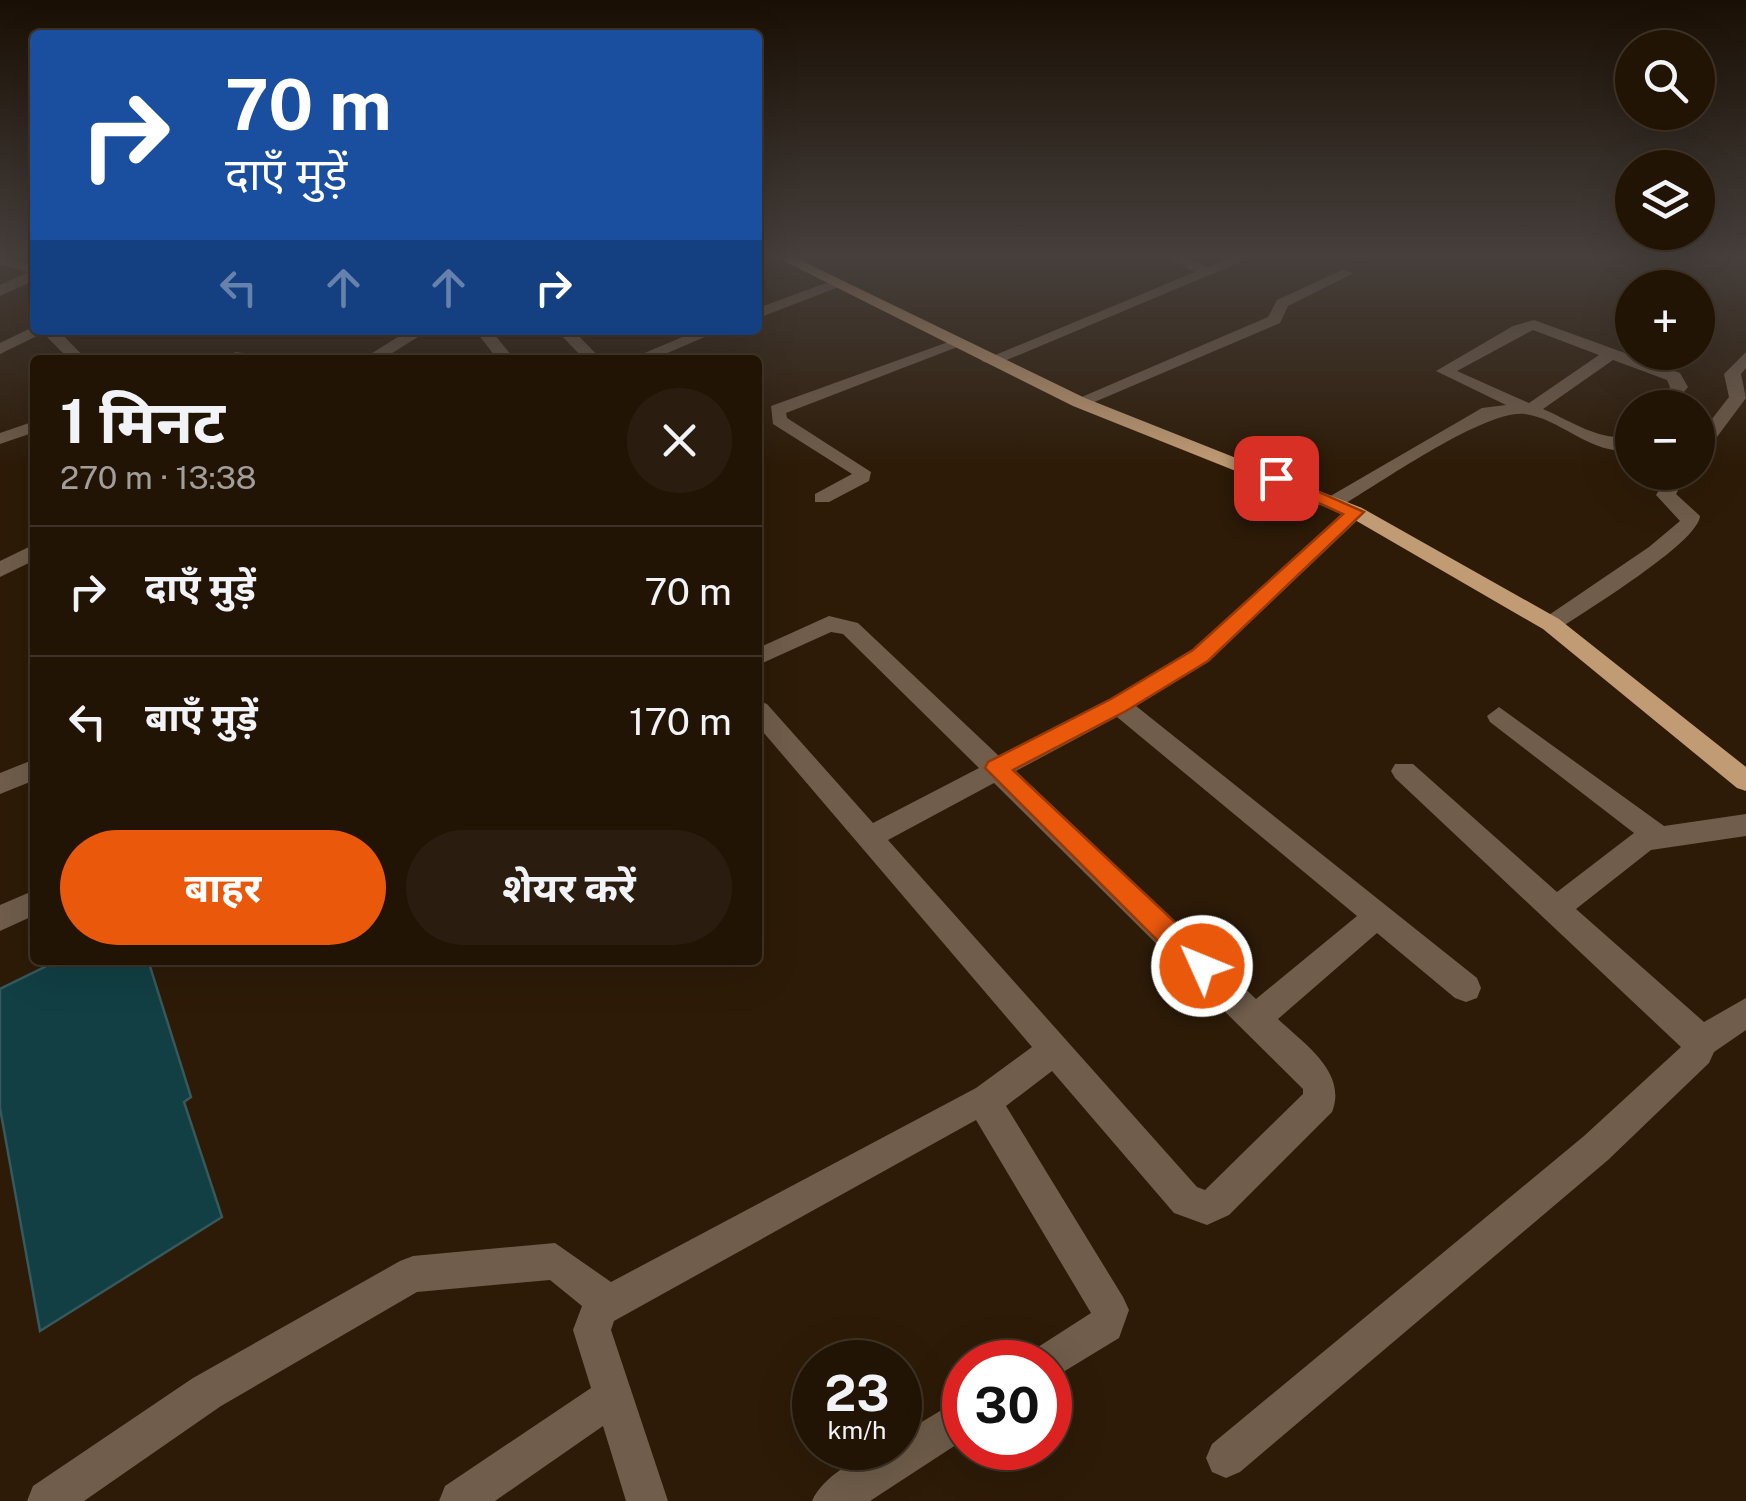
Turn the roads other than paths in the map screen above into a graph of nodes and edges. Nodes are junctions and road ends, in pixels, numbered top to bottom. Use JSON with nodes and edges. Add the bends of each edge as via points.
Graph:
{"nodes":[{"id":1,"x":922,"y":327,"type":"edge"},
{"id":2,"x":1073,"y":327,"type":"edge"},
{"id":3,"x":1257,"y":327,"type":"edge"},
{"id":4,"x":1523,"y":327,"type":"edge"},
{"id":5,"x":1543,"y":327,"type":"edge"},
{"id":6,"x":30,"y":334,"type":"edge"},
{"id":7,"x":54,"y":335,"type":"edge"},
{"id":8,"x":412,"y":335,"type":"edge"},
{"id":9,"x":487,"y":335,"type":"edge"},
{"id":10,"x":569,"y":335,"type":"edge"},
{"id":11,"x":700,"y":335,"type":"edge"},
{"id":12,"x":956,"y":344,"type":"junction"},
{"id":13,"x":0,"y":350,"type":"edge"},
{"id":14,"x":74,"y":355,"type":"edge"},
{"id":15,"x":377,"y":355,"type":"edge"},
{"id":16,"x":504,"y":355,"type":"edge"},
{"id":17,"x":589,"y":355,"type":"edge"},
{"id":18,"x":649,"y":355,"type":"edge"},
{"id":19,"x":1746,"y":356,"type":"edge"},
{"id":20,"x":1607,"y":357,"type":"dead end"},
{"id":21,"x":989,"y":361,"type":"junction"},
{"id":22,"x":1676,"y":390,"type":"edge"},
{"id":23,"x":1742,"y":393,"type":"edge"},
{"id":24,"x":1080,"y":402,"type":"junction"},
{"id":25,"x":1525,"y":409,"type":"junction"},
{"id":26,"x":1715,"y":427,"type":"edge"},
{"id":27,"x":30,"y":428,"type":"edge"},
{"id":28,"x":0,"y":438,"type":"edge"},
{"id":29,"x":1615,"y":445,"type":"edge"},
{"id":30,"x":1669,"y":490,"type":"edge"},
{"id":31,"x":822,"y":498,"type":"dead end"},
{"id":32,"x":1344,"y":507,"type":"junction"},
{"id":33,"x":30,"y":554,"type":"edge"},
{"id":34,"x":0,"y":570,"type":"edge"},
{"id":35,"x":1551,"y":624,"type":"junction"},
{"id":36,"x":762,"y":655,"type":"edge"},
{"id":37,"x":1119,"y":705,"type":"junction"},
{"id":38,"x":762,"y":715,"type":"edge"},
{"id":39,"x":1499,"y":716,"type":"dead end"},
{"id":40,"x":1736,"y":763,"type":"edge"},
{"id":41,"x":996,"y":768,"type":"junction"},
{"id":42,"x":30,"y":771,"type":"edge"},
{"id":43,"x":1404,"y":771,"type":"dead end"},
{"id":44,"x":1746,"y":782,"type":"edge"},
{"id":45,"x":0,"y":784,"type":"edge"},
{"id":46,"x":1746,"y":825,"type":"edge"},
{"id":47,"x":1656,"y":835,"type":"junction"},
{"id":48,"x":870,"y":837,"type":"junction"},
{"id":49,"x":30,"y":904,"type":"edge"},
{"id":50,"x":1557,"y":908,"type":"junction"},
{"id":51,"x":1377,"y":916,"type":"junction"},
{"id":52,"x":0,"y":918,"type":"edge"},
{"id":53,"x":1466,"y":988,"type":"dead end"},
{"id":54,"x":1746,"y":1012,"type":"edge"},
{"id":55,"x":1256,"y":1018,"type":"junction"},
{"id":56,"x":1698,"y":1044,"type":"junction"},
{"id":57,"x":1053,"y":1050,"type":"junction"},
{"id":58,"x":983,"y":1103,"type":"junction"},
{"id":59,"x":607,"y":1302,"type":"junction"},
{"id":60,"x":1072,"y":1347,"type":"edge"},
{"id":61,"x":610,"y":1398,"type":"junction"},
{"id":62,"x":942,"y":1431,"type":"edge"},
{"id":63,"x":1226,"y":1458,"type":"dead end"},
{"id":64,"x":48,"y":1501,"type":"edge"},
{"id":65,"x":460,"y":1501,"type":"edge"},
{"id":66,"x":646,"y":1501,"type":"edge"},
{"id":67,"x":833,"y":1501,"type":"edge"}],
"edges":[{"from":1,"to":12,"type":"main road"},
{"from":2,"to":21,"type":"street"},
{"from":3,"to":24,"type":"street"},
{"from":4,"to":25,"type":"street","via":[[1445,370]]},
{"from":5,"to":22,"type":"street","via":[[1674,377]]},
{"from":6,"to":13,"type":"street"},
{"from":7,"to":14,"type":"street"},
{"from":8,"to":15,"type":"street"},
{"from":9,"to":16,"type":"street"},
{"from":10,"to":17,"type":"street"},
{"from":11,"to":18,"type":"street"},
{"from":12,"to":21,"type":"main road"},
{"from":12,"to":31,"type":"street","via":[[777,410],[779,420],[864,474]]},
{"from":19,"to":23,"type":"street","via":[[1732,374]]},
{"from":20,"to":25,"type":"street"},
{"from":21,"to":24,"type":"main road"},
{"from":23,"to":26,"type":"street"},
{"from":24,"to":32,"type":"main road"},
{"from":25,"to":29,"type":"street"},
{"from":25,"to":32,"type":"street","via":[[1488,412]]},
{"from":27,"to":28,"type":"street"},
{"from":30,"to":35,"type":"street","via":[[1666,495],[1690,523]]},
{"from":32,"to":35,"type":"main road"},
{"from":32,"to":37,"type":"street","via":[[1231,632]]},
{"from":33,"to":34,"type":"street"},
{"from":35,"to":40,"type":"main road"},
{"from":36,"to":41,"type":"street","via":[[842,624]]},
{"from":37,"to":41,"type":"street"},
{"from":37,"to":51,"type":"street"},
{"from":38,"to":48,"type":"street"},
{"from":39,"to":47,"type":"street"},
{"from":40,"to":44,"type":"main road"},
{"from":41,"to":48,"type":"street"},
{"from":41,"to":55,"type":"street"},
{"from":42,"to":45,"type":"street"},
{"from":43,"to":50,"type":"street"},
{"from":46,"to":47,"type":"street"},
{"from":47,"to":50,"type":"street"},
{"from":48,"to":57,"type":"street"},
{"from":49,"to":52,"type":"street"},
{"from":50,"to":56,"type":"street"},
{"from":51,"to":53,"type":"street"},
{"from":51,"to":55,"type":"street"},
{"from":54,"to":56,"type":"street"},
{"from":55,"to":57,"type":"street","via":[[1310,1071],[1320,1101],[1207,1208],[1174,1191]]},
{"from":56,"to":63,"type":"street","via":[[1685,1068],[1596,1148]]},
{"from":57,"to":58,"type":"street"},
{"from":58,"to":59,"type":"street"},
{"from":58,"to":60,"type":"street","via":[[1110,1310],[1106,1325]]},
{"from":59,"to":61,"type":"street","via":[[592,1323]]},
{"from":59,"to":64,"type":"street","via":[[555,1262],[413,1274],[208,1392]]},
{"from":61,"to":65,"type":"street"},
{"from":61,"to":66,"type":"street"},
{"from":62,"to":67,"type":"street"}]}
